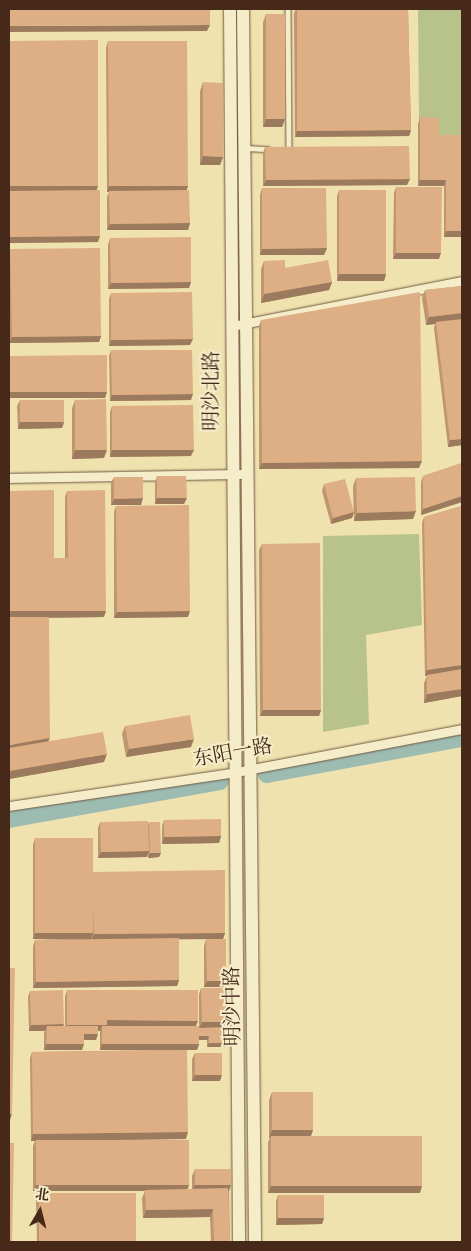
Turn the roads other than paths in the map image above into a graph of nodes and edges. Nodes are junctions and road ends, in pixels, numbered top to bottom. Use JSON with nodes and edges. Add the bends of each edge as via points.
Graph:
{"nodes":[{"id":1,"x":230,"y":9,"type":"edge"},
{"id":2,"x":243,"y":9,"type":"edge"},
{"id":3,"x":288,"y":9,"type":"edge"},
{"id":4,"x":243,"y":148,"type":"junction"},
{"id":5,"x":289,"y":149,"type":"junction"},
{"id":6,"x":298,"y":149,"type":"edge"},
{"id":7,"x":462,"y":281,"type":"edge"},
{"id":8,"x":247,"y":323,"type":"junction"},
{"id":9,"x":232,"y":326,"type":"junction"},
{"id":10,"x":248,"y":474,"type":"junction"},
{"id":11,"x":233,"y":475,"type":"junction"},
{"id":12,"x":9,"y":478,"type":"edge"},
{"id":13,"x":462,"y":729,"type":"edge"},
{"id":14,"x":250,"y":770,"type":"junction"},
{"id":15,"x":236,"y":772,"type":"junction"},
{"id":16,"x":9,"y":806,"type":"edge"},
{"id":17,"x":239,"y":1242,"type":"edge"},
{"id":18,"x":255,"y":1242,"type":"edge"}],
"edges":[{"from":1,"to":9,"type":"street","name":"明沙北路"},
{"from":2,"to":4,"type":"street","name":"明沙北路"},
{"from":3,"to":5,"type":"lane"},
{"from":4,"to":5,"type":"lane"},
{"from":4,"to":8,"type":"street","name":"明沙北路"},
{"from":5,"to":6,"type":"lane"},
{"from":7,"to":8,"type":"street"},
{"from":8,"to":9,"type":"street"},
{"from":8,"to":10,"type":"street","name":"明沙北路"},
{"from":9,"to":11,"type":"street","name":"明沙北路"},
{"from":10,"to":11,"type":"street"},
{"from":10,"to":14,"type":"street","name":"明沙北路"},
{"from":11,"to":12,"type":"street"},
{"from":11,"to":15,"type":"street","name":"明沙北路"},
{"from":13,"to":14,"type":"street","name":"东阳一路"},
{"from":14,"to":15,"type":"street","name":"东阳一路"},
{"from":14,"to":18,"type":"street","name":"明沙中路"},
{"from":15,"to":16,"type":"street","name":"东阳一路"},
{"from":15,"to":17,"type":"street","name":"明沙中路"}]}
